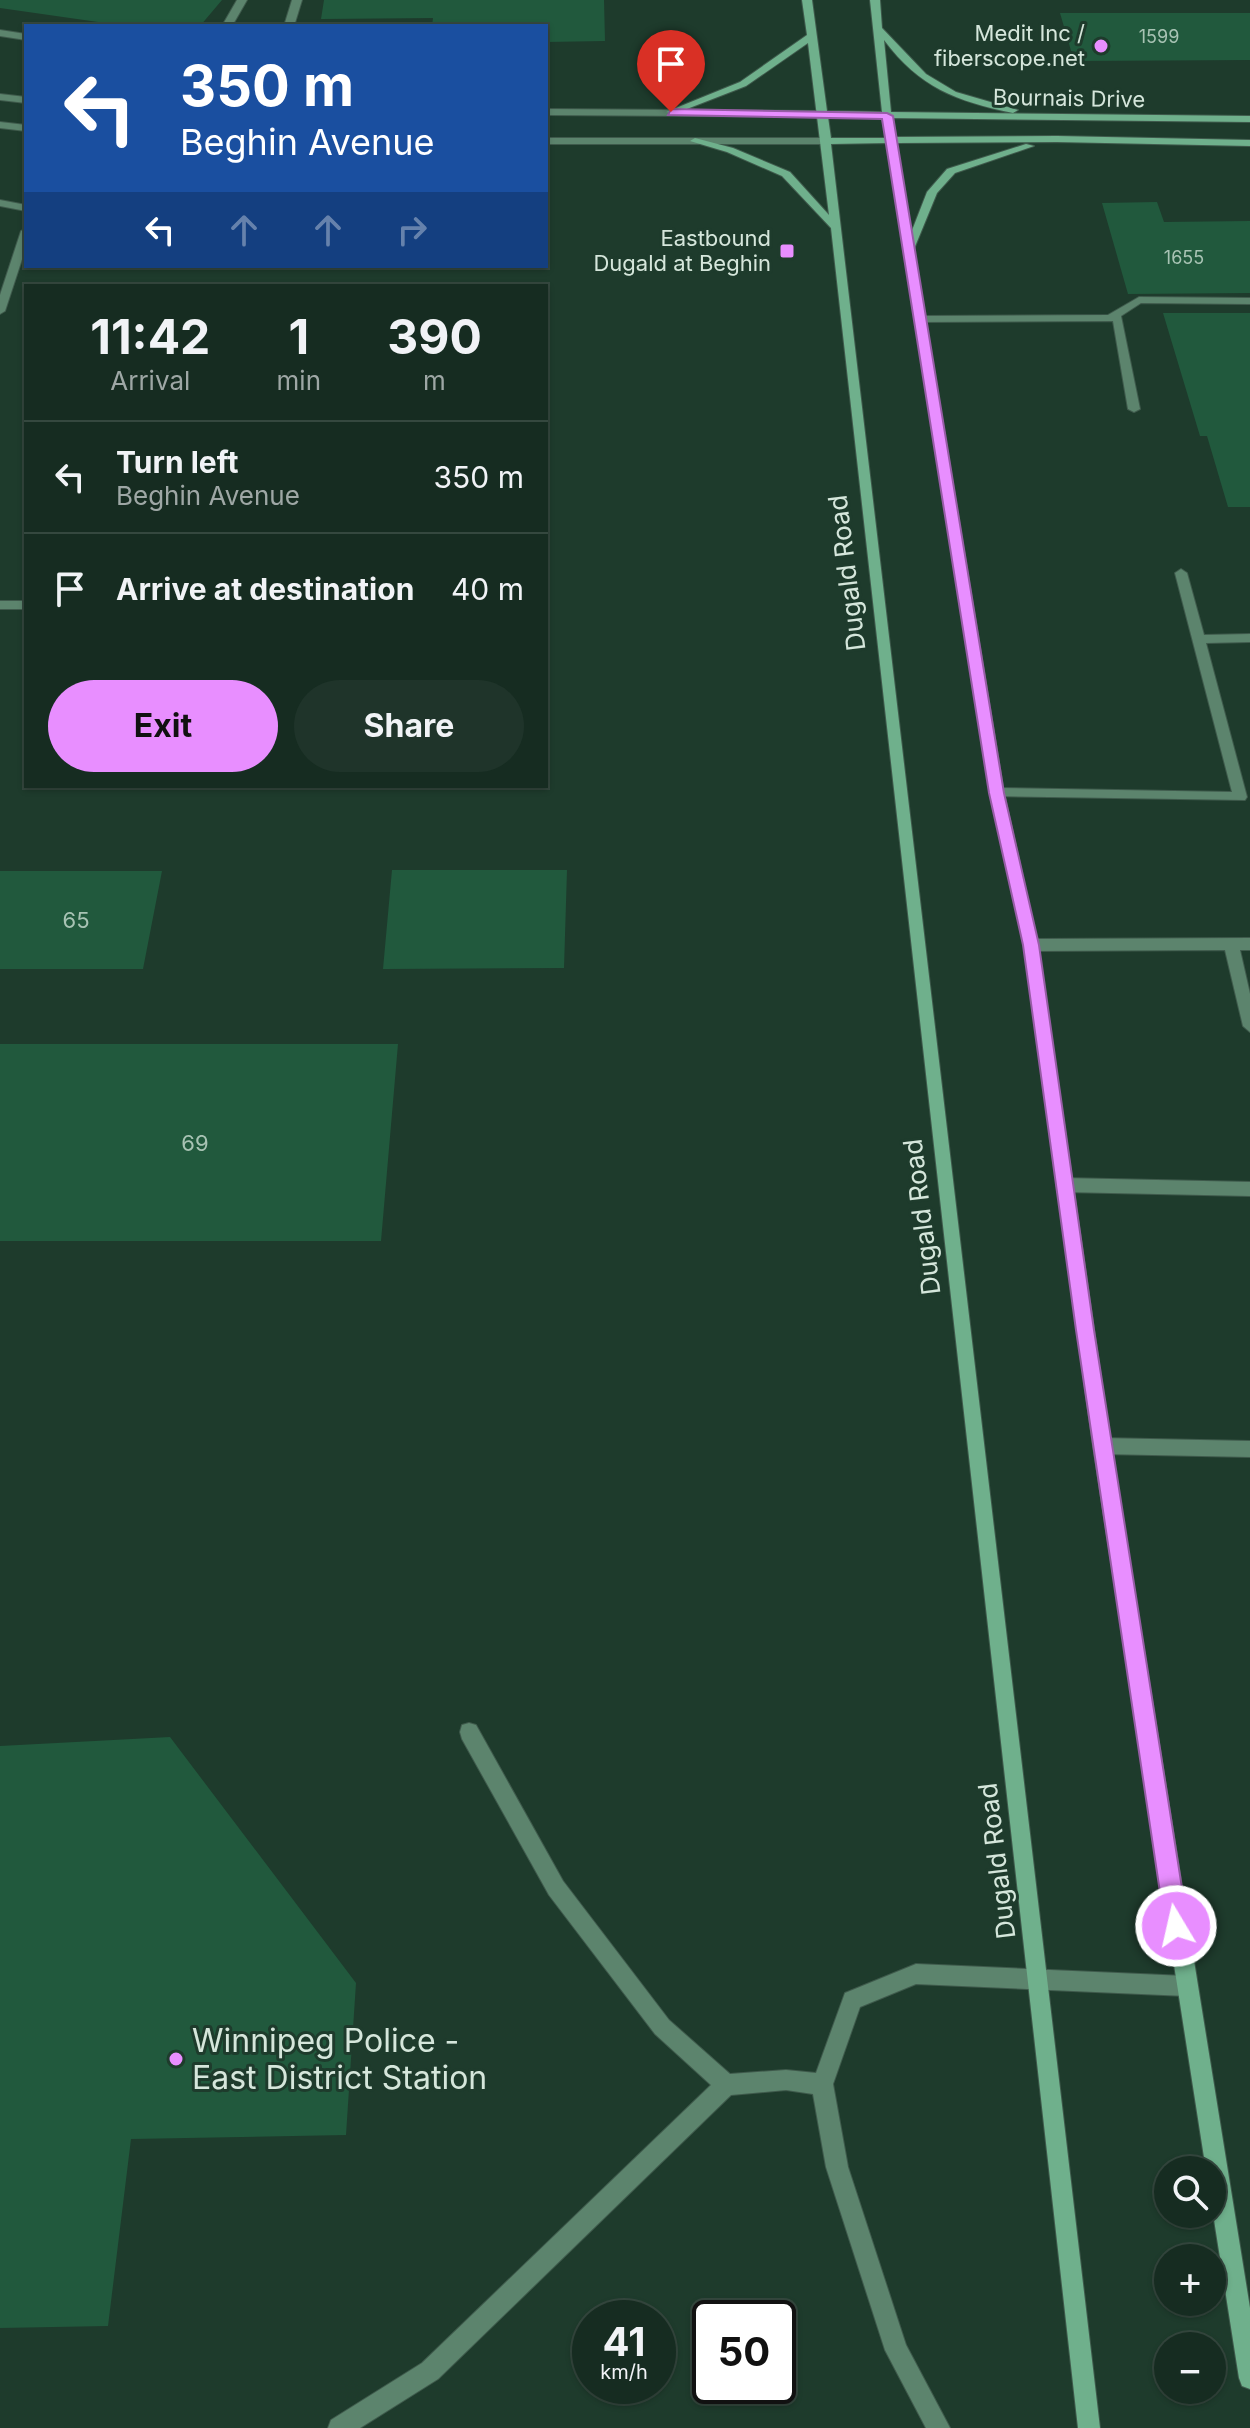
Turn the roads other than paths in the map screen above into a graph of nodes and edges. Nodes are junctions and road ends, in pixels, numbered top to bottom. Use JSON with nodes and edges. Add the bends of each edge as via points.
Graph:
{"nodes":[{"id":1,"x":242,"y":0,"type":"edge"},
{"id":2,"x":297,"y":0,"type":"edge"},
{"id":3,"x":807,"y":0,"type":"edge"},
{"id":4,"x":875,"y":0,"type":"edge"},
{"id":5,"x":228,"y":24,"type":"edge"},
{"id":6,"x":290,"y":24,"type":"edge"},
{"id":7,"x":880,"y":29,"type":"junction"},
{"id":8,"x":0,"y":33,"type":"edge"},
{"id":9,"x":24,"y":37,"type":"edge"},
{"id":10,"x":811,"y":37,"type":"junction"},
{"id":11,"x":0,"y":97,"type":"edge"},
{"id":12,"x":24,"y":100,"type":"edge"},
{"id":13,"x":548,"y":112,"type":"edge"},
{"id":14,"x":671,"y":112,"type":"junction"},
{"id":15,"x":822,"y":114,"type":"junction"},
{"id":16,"x":887,"y":116,"type":"junction"},
{"id":17,"x":1054,"y":118,"type":"junction"},
{"id":18,"x":1250,"y":119,"type":"edge"},
{"id":19,"x":0,"y":125,"type":"edge"},
{"id":20,"x":24,"y":128,"type":"edge"},
{"id":21,"x":1057,"y":139,"type":"junction"},
{"id":22,"x":548,"y":141,"type":"edge"},
{"id":23,"x":695,"y":141,"type":"junction"},
{"id":24,"x":826,"y":141,"type":"junction"},
{"id":25,"x":891,"y":141,"type":"junction"},
{"id":26,"x":1250,"y":143,"type":"edge"},
{"id":27,"x":0,"y":203,"type":"edge"},
{"id":28,"x":24,"y":208,"type":"edge"},
{"id":29,"x":834,"y":226,"type":"junction"},
{"id":30,"x":24,"y":237,"type":"edge"},
{"id":31,"x":910,"y":248,"type":"junction"},
{"id":32,"x":1250,"y":301,"type":"edge"},
{"id":33,"x":0,"y":311,"type":"edge"},
{"id":34,"x":1110,"y":318,"type":"junction"},
{"id":35,"x":921,"y":319,"type":"junction"},
{"id":36,"x":1134,"y":409,"type":"dead end"},
{"id":37,"x":1181,"y":573,"type":"dead end"},
{"id":38,"x":0,"y":605,"type":"edge"},
{"id":39,"x":24,"y":605,"type":"edge"},
{"id":40,"x":1250,"y":638,"type":"edge"},
{"id":41,"x":1198,"y":639,"type":"junction"},
{"id":42,"x":997,"y":793,"type":"junction"},
{"id":43,"x":1231,"y":944,"type":"junction"},
{"id":44,"x":1250,"y":944,"type":"edge"},
{"id":45,"x":1031,"y":945,"type":"junction"},
{"id":46,"x":1250,"y":1026,"type":"edge"},
{"id":47,"x":1064,"y":1185,"type":"junction"},
{"id":48,"x":1250,"y":1189,"type":"edge"},
{"id":49,"x":1102,"y":1446,"type":"junction"},
{"id":50,"x":1250,"y":1449,"type":"edge"},
{"id":51,"x":469,"y":1732,"type":"dead end"},
{"id":52,"x":1040,"y":1980,"type":"junction"},
{"id":53,"x":1186,"y":1986,"type":"junction"},
{"id":54,"x":822,"y":2084,"type":"junction"},
{"id":55,"x":726,"y":2085,"type":"junction"},
{"id":56,"x":1250,"y":2372,"type":"edge"},
{"id":57,"x":1250,"y":2378,"type":"edge"},
{"id":58,"x":339,"y":2428,"type":"edge"},
{"id":59,"x":939,"y":2428,"type":"edge"},
{"id":60,"x":1089,"y":2428,"type":"edge"}],
"edges":[{"from":1,"to":5,"type":"street"},
{"from":2,"to":6,"type":"street"},
{"from":3,"to":10,"type":"main road","name":"Dugald Road"},
{"from":4,"to":7,"type":"main road"},
{"from":7,"to":16,"type":"main road"},
{"from":7,"to":17,"type":"main road","via":[[905,65],[937,88],[987,105]]},
{"from":8,"to":9,"type":"street"},
{"from":10,"to":14,"type":"main road","via":[[743,84]]},
{"from":10,"to":15,"type":"main road","name":"Dugald Road"},
{"from":11,"to":12,"type":"street"},
{"from":13,"to":14,"type":"street"},
{"from":14,"to":15,"type":"street"},
{"from":15,"to":16,"type":"main road","name":"Bournais Drive"},
{"from":15,"to":24,"type":"main road","name":"Dugald Road"},
{"from":16,"to":17,"type":"main road","name":"Bournais Drive"},
{"from":16,"to":25,"type":"main road"},
{"from":17,"to":18,"type":"main road","name":"Bournais Drive"},
{"from":19,"to":20,"type":"street"},
{"from":21,"to":25,"type":"main road","name":"Bournais Drive"},
{"from":21,"to":26,"type":"main road","name":"Bournais Drive"},
{"from":21,"to":31,"type":"main road","via":[[951,171],[932,192]]},
{"from":22,"to":23,"type":"street"},
{"from":23,"to":24,"type":"street"},
{"from":23,"to":29,"type":"main road","via":[[786,174]]},
{"from":24,"to":25,"type":"main road","name":"Bournais Drive"},
{"from":24,"to":29,"type":"main road","name":"Dugald Road"},
{"from":25,"to":31,"type":"main road"},
{"from":27,"to":28,"type":"street"},
{"from":29,"to":52,"type":"main road","name":"Dugald Road"},
{"from":30,"to":33,"type":"street"},
{"from":31,"to":35,"type":"main road"},
{"from":32,"to":34,"type":"street","via":[[1139,300]]},
{"from":34,"to":35,"type":"street"},
{"from":34,"to":36,"type":"street","via":[[1118,318]]},
{"from":35,"to":42,"type":"main road"},
{"from":37,"to":41,"type":"street"},
{"from":38,"to":39,"type":"street"},
{"from":40,"to":41,"type":"street"},
{"from":41,"to":42,"type":"street","via":[[1240,797]]},
{"from":42,"to":45,"type":"main road"},
{"from":43,"to":44,"type":"street"},
{"from":43,"to":45,"type":"street"},
{"from":43,"to":46,"type":"street"},
{"from":45,"to":47,"type":"main road"},
{"from":47,"to":48,"type":"street"},
{"from":47,"to":49,"type":"main road"},
{"from":49,"to":50,"type":"street"},
{"from":49,"to":53,"type":"main road"},
{"from":51,"to":55,"type":"street","via":[[556,1888],[662,2027]]},
{"from":52,"to":53,"type":"street"},
{"from":52,"to":54,"type":"street","via":[[916,1974],[852,2000]]},
{"from":52,"to":60,"type":"main road","name":"Dugald Road"},
{"from":53,"to":56,"type":"main road"},
{"from":54,"to":55,"type":"street","via":[[786,2080]]},
{"from":54,"to":59,"type":"street","via":[[837,2167],[896,2350]]},
{"from":55,"to":58,"type":"street","via":[[430,2371]]},
{"from":56,"to":57,"type":"main road"}]}
